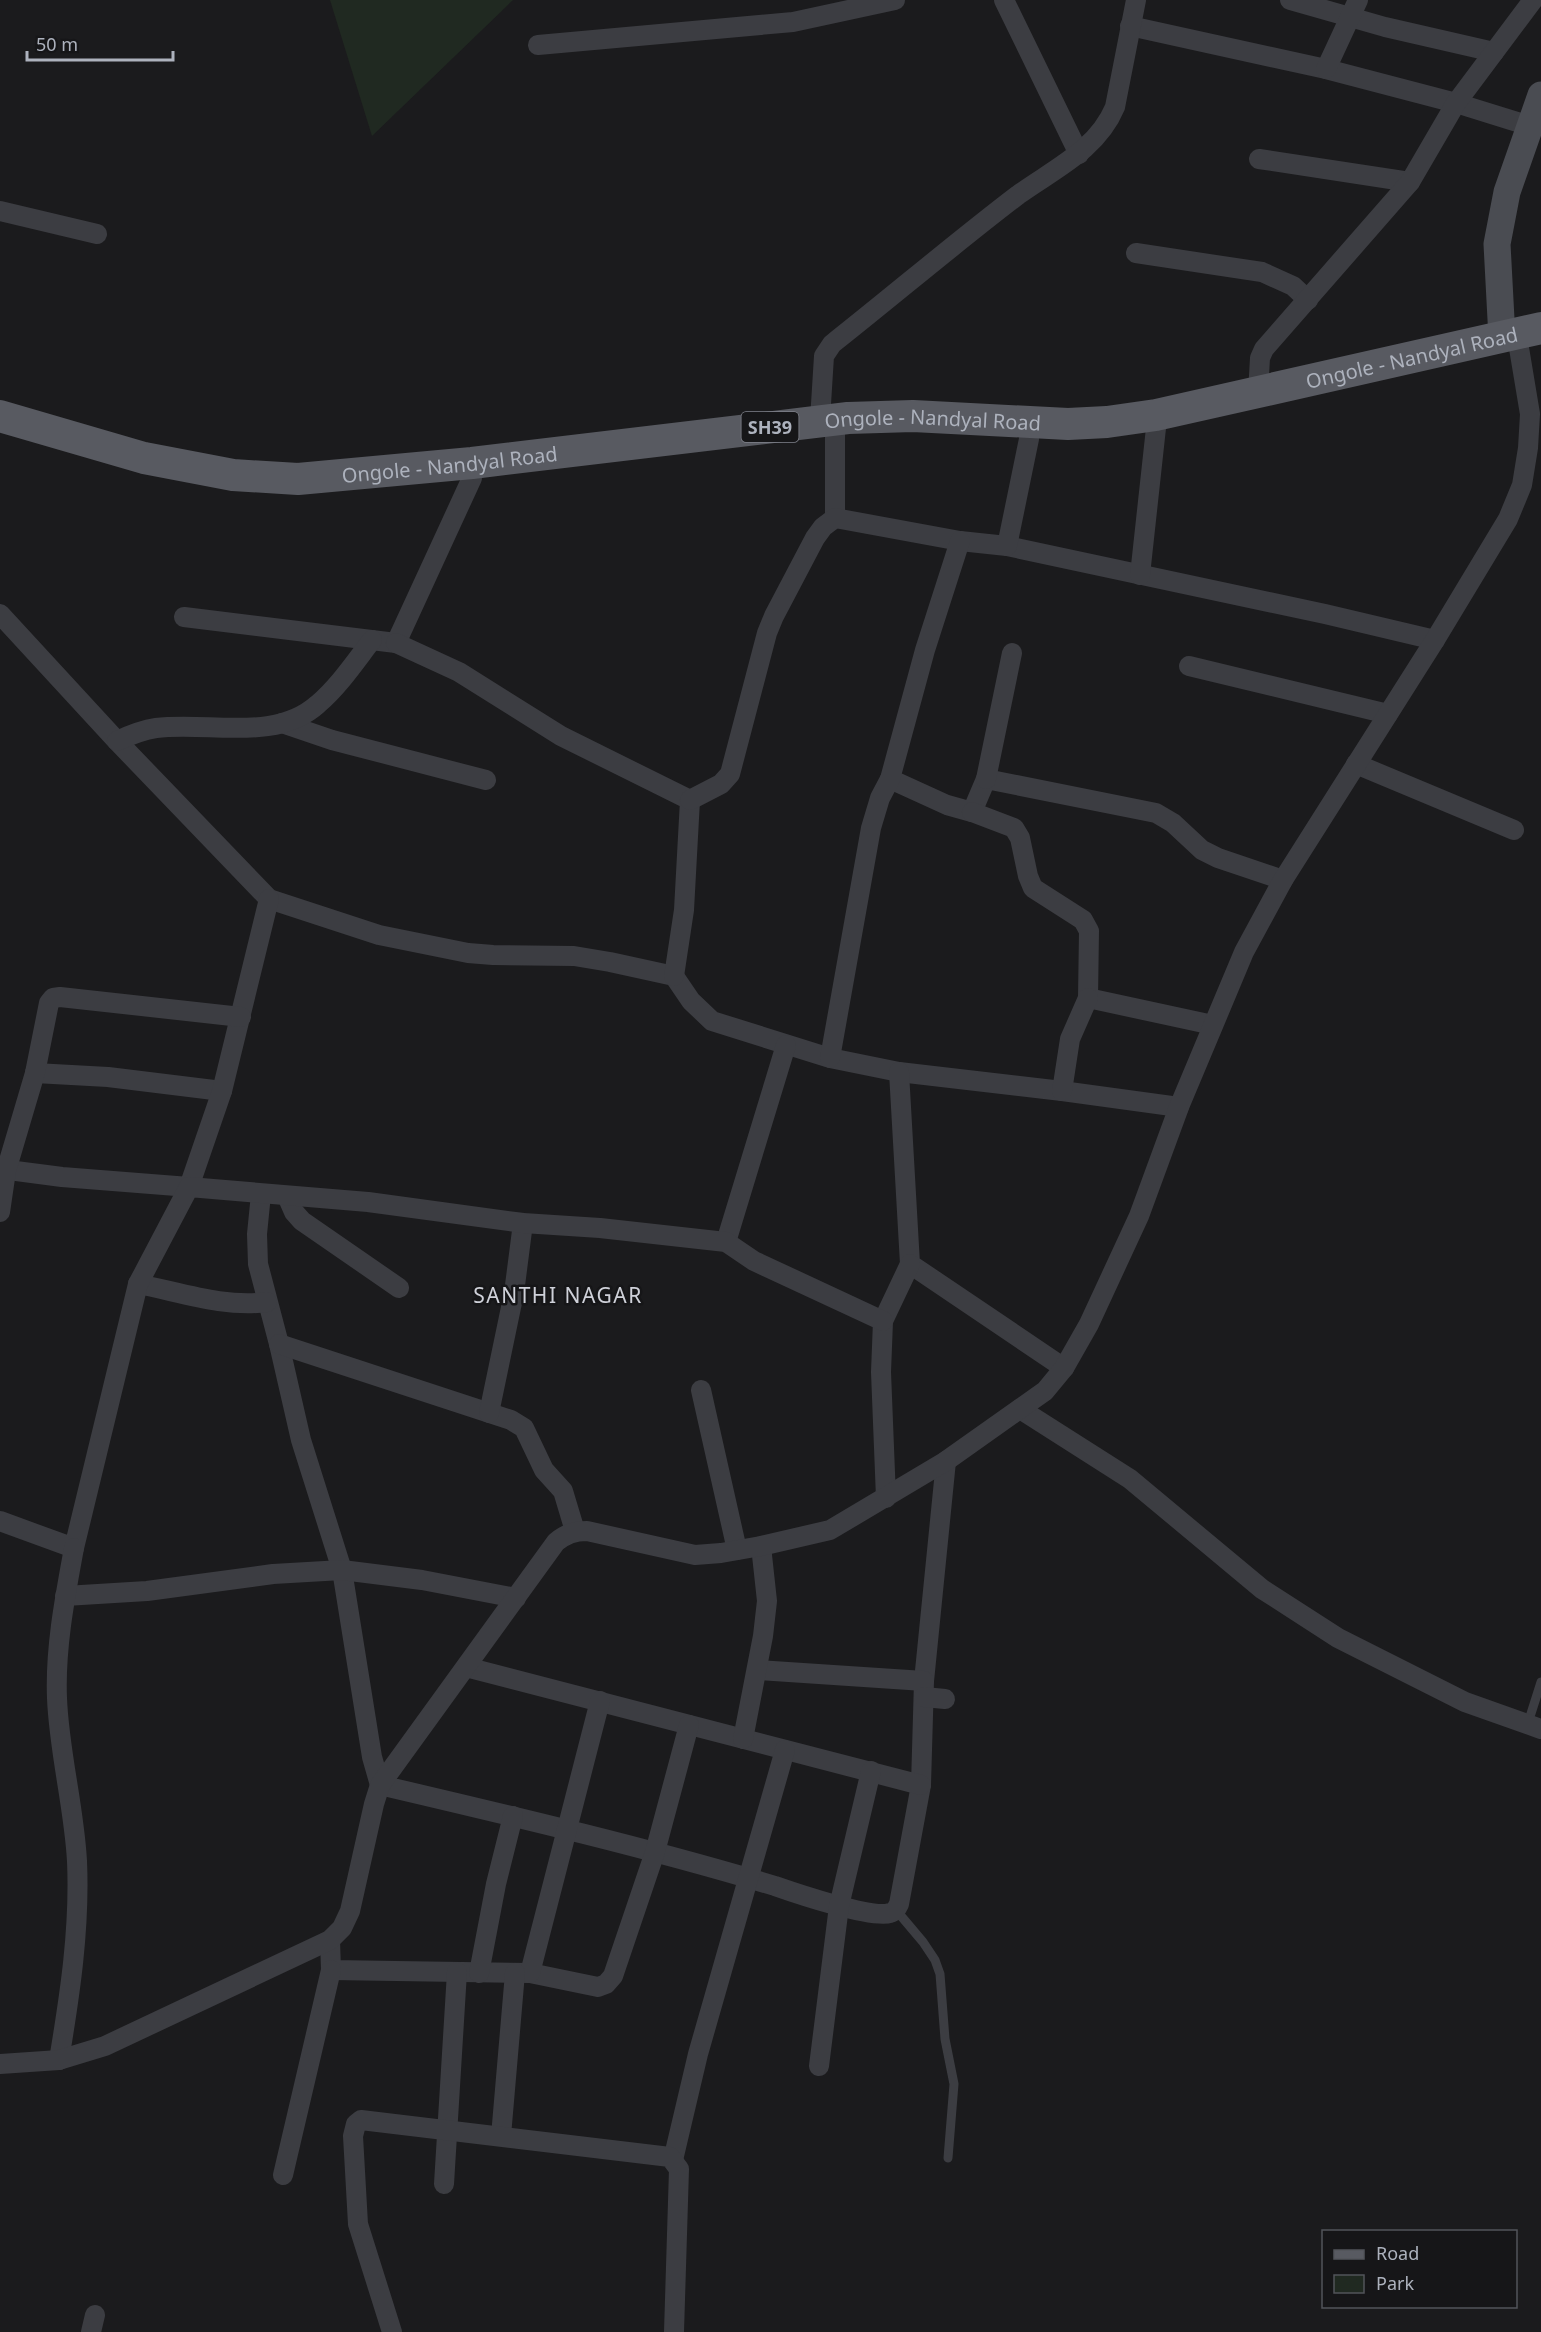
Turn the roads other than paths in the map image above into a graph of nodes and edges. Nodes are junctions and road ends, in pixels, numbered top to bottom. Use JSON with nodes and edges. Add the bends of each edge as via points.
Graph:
{"nodes":[{"id":1,"x":895,"y":0,"type":"edge"},
{"id":2,"x":1004,"y":0,"type":"edge"},
{"id":3,"x":1136,"y":0,"type":"edge"},
{"id":4,"x":1290,"y":0,"type":"edge"},
{"id":5,"x":1528,"y":1,"type":"edge"},
{"id":6,"x":1353,"y":8,"type":"edge"},
{"id":7,"x":1130,"y":26,"type":"junction"},
{"id":8,"x":538,"y":45,"type":"dead end"},
{"id":9,"x":1494,"y":52,"type":"junction"},
{"id":10,"x":1326,"y":69,"type":"junction"},
{"id":11,"x":1541,"y":95,"type":"edge"},
{"id":12,"x":1456,"y":103,"type":"junction"},
{"id":13,"x":1530,"y":126,"type":"junction"},
{"id":14,"x":1079,"y":154,"type":"junction"},
{"id":15,"x":1259,"y":159,"type":"dead end"},
{"id":16,"x":1418,"y":167,"type":"junction"},
{"id":17,"x":0,"y":211,"type":"edge"},
{"id":18,"x":97,"y":234,"type":"dead end"},
{"id":19,"x":1136,"y":253,"type":"dead end"},
{"id":20,"x":1308,"y":300,"type":"junction"},
{"id":21,"x":1526,"y":339,"type":"edge"},
{"id":22,"x":1257,"y":393,"type":"junction"},
{"id":23,"x":0,"y":416,"type":"edge"},
{"id":24,"x":828,"y":427,"type":"junction"},
{"id":25,"x":1155,"y":428,"type":"junction"},
{"id":26,"x":0,"y":435,"type":"edge"},
{"id":27,"x":1029,"y":439,"type":"junction"},
{"id":28,"x":472,"y":478,"type":"junction"},
{"id":29,"x":835,"y":518,"type":"junction"},
{"id":30,"x":960,"y":541,"type":"junction"},
{"id":31,"x":1007,"y":546,"type":"junction"},
{"id":32,"x":1140,"y":575,"type":"junction"},
{"id":33,"x":184,"y":617,"type":"dead end"},
{"id":34,"x":4,"y":626,"type":"edge"},
{"id":35,"x":372,"y":640,"type":"junction"},
{"id":36,"x":1435,"y":640,"type":"junction"},
{"id":37,"x":396,"y":643,"type":"junction"},
{"id":38,"x":1012,"y":653,"type":"dead end"},
{"id":39,"x":1189,"y":666,"type":"dead end"},
{"id":40,"x":1388,"y":714,"type":"junction"},
{"id":41,"x":282,"y":723,"type":"junction"},
{"id":42,"x":117,"y":741,"type":"junction"},
{"id":43,"x":1356,"y":764,"type":"junction"},
{"id":44,"x":890,"y":779,"type":"junction"},
{"id":45,"x":986,"y":779,"type":"junction"},
{"id":46,"x":486,"y":780,"type":"dead end"},
{"id":47,"x":690,"y":800,"type":"junction"},
{"id":48,"x":972,"y":812,"type":"junction"},
{"id":49,"x":1514,"y":831,"type":"dead end"},
{"id":50,"x":1283,"y":880,"type":"junction"},
{"id":51,"x":269,"y":899,"type":"junction"},
{"id":52,"x":674,"y":976,"type":"junction"},
{"id":53,"x":1088,"y":999,"type":"junction"},
{"id":54,"x":242,"y":1017,"type":"junction"},
{"id":55,"x":1213,"y":1025,"type":"junction"},
{"id":56,"x":786,"y":1045,"type":"junction"},
{"id":57,"x":830,"y":1058,"type":"junction"},
{"id":58,"x":899,"y":1072,"type":"junction"},
{"id":59,"x":35,"y":1073,"type":"junction"},
{"id":60,"x":1062,"y":1091,"type":"junction"},
{"id":61,"x":222,"y":1092,"type":"junction"},
{"id":62,"x":1179,"y":1107,"type":"junction"},
{"id":63,"x":3,"y":1170,"type":"edge"},
{"id":64,"x":189,"y":1188,"type":"junction"},
{"id":65,"x":261,"y":1194,"type":"junction"},
{"id":66,"x":288,"y":1196,"type":"junction"},
{"id":67,"x":0,"y":1212,"type":"edge"},
{"id":68,"x":523,"y":1223,"type":"junction"},
{"id":69,"x":726,"y":1242,"type":"junction"},
{"id":70,"x":910,"y":1264,"type":"junction"},
{"id":71,"x":138,"y":1284,"type":"junction"},
{"id":72,"x":399,"y":1288,"type":"dead end"},
{"id":73,"x":267,"y":1302,"type":"junction"},
{"id":74,"x":883,"y":1321,"type":"junction"},
{"id":75,"x":279,"y":1344,"type":"junction"},
{"id":76,"x":1064,"y":1368,"type":"junction"},
{"id":77,"x":701,"y":1390,"type":"dead end"},
{"id":78,"x":1020,"y":1409,"type":"junction"},
{"id":79,"x":489,"y":1413,"type":"junction"},
{"id":80,"x":946,"y":1461,"type":"junction"},
{"id":81,"x":886,"y":1498,"type":"junction"},
{"id":82,"x":0,"y":1521,"type":"edge"},
{"id":83,"x":575,"y":1531,"type":"junction"},
{"id":84,"x":761,"y":1546,"type":"junction"},
{"id":85,"x":74,"y":1548,"type":"junction"},
{"id":86,"x":737,"y":1550,"type":"junction"},
{"id":87,"x":342,"y":1570,"type":"junction"},
{"id":88,"x":65,"y":1596,"type":"junction"},
{"id":89,"x":516,"y":1598,"type":"junction"},
{"id":90,"x":466,"y":1667,"type":"junction"},
{"id":91,"x":757,"y":1670,"type":"junction"},
{"id":92,"x":1541,"y":1682,"type":"edge"},
{"id":93,"x":924,"y":1689,"type":"junction"},
{"id":94,"x":945,"y":1700,"type":"dead end"},
{"id":95,"x":600,"y":1701,"type":"junction"},
{"id":96,"x":689,"y":1725,"type":"junction"},
{"id":97,"x":1534,"y":1726,"type":"edge"},
{"id":98,"x":743,"y":1739,"type":"junction"},
{"id":99,"x":784,"y":1750,"type":"junction"},
{"id":100,"x":871,"y":1772,"type":"junction"},
{"id":101,"x":380,"y":1785,"type":"junction"},
{"id":102,"x":921,"y":1785,"type":"junction"},
{"id":103,"x":513,"y":1816,"type":"junction"},
{"id":104,"x":568,"y":1829,"type":"junction"},
{"id":105,"x":655,"y":1852,"type":"junction"},
{"id":106,"x":748,"y":1878,"type":"junction"},
{"id":107,"x":839,"y":1906,"type":"junction"},
{"id":108,"x":896,"y":1910,"type":"junction"},
{"id":109,"x":330,"y":1940,"type":"junction"},
{"id":110,"x":331,"y":1970,"type":"junction"},
{"id":111,"x":457,"y":1972,"type":"junction"},
{"id":112,"x":479,"y":1973,"type":"junction"},
{"id":113,"x":522,"y":1973,"type":"junction"},
{"id":114,"x":59,"y":2060,"type":"junction"},
{"id":115,"x":0,"y":2064,"type":"edge"},
{"id":116,"x":819,"y":2066,"type":"dead end"},
{"id":117,"x":447,"y":2129,"type":"junction"},
{"id":118,"x":501,"y":2136,"type":"junction"},
{"id":119,"x":948,"y":2158,"type":"dead end"},
{"id":120,"x":674,"y":2160,"type":"junction"},
{"id":121,"x":283,"y":2175,"type":"dead end"},
{"id":122,"x":444,"y":2184,"type":"dead end"},
{"id":123,"x":392,"y":2332,"type":"edge"},
{"id":124,"x":674,"y":2332,"type":"edge"}],
"edges":[{"from":1,"to":8,"type":"street","via":[[793,22]]},
{"from":2,"to":14,"type":"street"},
{"from":3,"to":7,"type":"street"},
{"from":4,"to":6,"type":"street"},
{"from":5,"to":9,"type":"street"},
{"from":6,"to":9,"type":"street","via":[[1384,27]]},
{"from":6,"to":10,"type":"street"},
{"from":7,"to":10,"type":"street"},
{"from":7,"to":14,"type":"street","via":[[1115,107],[1109,121]]},
{"from":9,"to":12,"type":"street"},
{"from":10,"to":12,"type":"street"},
{"from":11,"to":13,"type":"street"},
{"from":12,"to":13,"type":"street"},
{"from":12,"to":16,"type":"street"},
{"from":13,"to":21,"type":"street","via":[[1505,202],[1496,261]]},
{"from":14,"to":24,"type":"street","via":[[1019,195],[832,344],[824,356]]},
{"from":15,"to":16,"type":"street"},
{"from":16,"to":20,"type":"street"},
{"from":17,"to":18,"type":"street"},
{"from":19,"to":20,"type":"street","via":[[1262,272],[1293,286]]},
{"from":20,"to":22,"type":"street","via":[[1264,349]]},
{"from":21,"to":22,"type":"main road","name":"Ongole - Nandyal Road","number":"SH39"},
{"from":21,"to":25,"type":"main road","name":"Ongole - Nandyal Road","number":"SH39"},
{"from":21,"to":36,"type":"street","via":[[1530,414],[1522,485],[1508,519]]},
{"from":22,"to":24,"type":"main road","name":"Ongole - Nandyal Road","number":"SH39","via":[[1107,422],[1028,423],[913,416]]},
{"from":23,"to":24,"type":"main road","name":"Ongole - Nandyal Road","number":"SH39","via":[[144,458],[233,475],[298,479]]},
{"from":24,"to":27,"type":"main road","name":"Ongole - Nandyal Road","number":"SH39"},
{"from":24,"to":28,"type":"main road","name":"Ongole - Nandyal Road","number":"SH39"},
{"from":24,"to":29,"type":"street"},
{"from":25,"to":27,"type":"main road","name":"Ongole - Nandyal Road","number":"SH39"},
{"from":25,"to":32,"type":"street"},
{"from":26,"to":28,"type":"main road","name":"Ongole - Nandyal Road","number":"SH39","via":[[127,473],[232,493],[308,494]]},
{"from":27,"to":31,"type":"street"},
{"from":28,"to":37,"type":"street"},
{"from":29,"to":30,"type":"street"},
{"from":29,"to":47,"type":"street","via":[[814,538],[767,633],[730,774],[722,784]]},
{"from":30,"to":31,"type":"street"},
{"from":30,"to":44,"type":"street"},
{"from":31,"to":32,"type":"street"},
{"from":32,"to":36,"type":"street"},
{"from":33,"to":35,"type":"street"},
{"from":34,"to":42,"type":"street"},
{"from":35,"to":37,"type":"street"},
{"from":35,"to":41,"type":"street","via":[[318,705]]},
{"from":36,"to":40,"type":"street"},
{"from":37,"to":47,"type":"street","via":[[459,672],[561,736]]},
{"from":38,"to":45,"type":"street"},
{"from":39,"to":40,"type":"street"},
{"from":40,"to":43,"type":"street"},
{"from":41,"to":42,"type":"street","via":[[253,728],[158,728]]},
{"from":41,"to":46,"type":"street"},
{"from":42,"to":51,"type":"street"},
{"from":43,"to":49,"type":"street"},
{"from":43,"to":50,"type":"street"},
{"from":44,"to":48,"type":"street"},
{"from":44,"to":57,"type":"street","via":[[871,828]]},
{"from":45,"to":48,"type":"street"},
{"from":45,"to":50,"type":"street","via":[[1156,813],[1202,850]]},
{"from":47,"to":52,"type":"street","via":[[684,910]]},
{"from":48,"to":53,"type":"street","via":[[1014,828],[1033,888],[1083,920],[1089,931]]},
{"from":50,"to":55,"type":"street","via":[[1244,952]]},
{"from":51,"to":52,"type":"street","via":[[379,935],[468,953],[574,956]]},
{"from":51,"to":54,"type":"street"},
{"from":52,"to":56,"type":"street","via":[[690,1001],[712,1021]]},
{"from":53,"to":55,"type":"street"},
{"from":53,"to":60,"type":"street","via":[[1070,1038]]},
{"from":54,"to":59,"type":"street","via":[[53,998]]},
{"from":54,"to":61,"type":"street"},
{"from":55,"to":62,"type":"street"},
{"from":56,"to":57,"type":"street"},
{"from":56,"to":69,"type":"street"},
{"from":57,"to":58,"type":"street"},
{"from":58,"to":60,"type":"street"},
{"from":58,"to":70,"type":"street"},
{"from":59,"to":61,"type":"street","via":[[108,1077]]},
{"from":59,"to":63,"type":"street"},
{"from":60,"to":62,"type":"street"},
{"from":61,"to":64,"type":"street"},
{"from":62,"to":76,"type":"street","via":[[1138,1216],[1089,1324]]},
{"from":63,"to":64,"type":"street"},
{"from":63,"to":67,"type":"street"},
{"from":64,"to":65,"type":"street"},
{"from":64,"to":71,"type":"street"},
{"from":65,"to":66,"type":"street"},
{"from":65,"to":73,"type":"street","via":[[257,1250]]},
{"from":66,"to":68,"type":"street","via":[[368,1202]]},
{"from":66,"to":72,"type":"street","via":[[302,1221]]},
{"from":68,"to":69,"type":"street"},
{"from":68,"to":79,"type":"street","via":[[514,1293]]},
{"from":69,"to":74,"type":"street","via":[[754,1261]]},
{"from":70,"to":74,"type":"street"},
{"from":70,"to":76,"type":"street"},
{"from":71,"to":73,"type":"street","via":[[209,1300]]},
{"from":71,"to":85,"type":"street"},
{"from":73,"to":75,"type":"street"},
{"from":74,"to":81,"type":"street"},
{"from":75,"to":79,"type":"street"},
{"from":75,"to":87,"type":"street","via":[[301,1440]]},
{"from":76,"to":78,"type":"street","via":[[1045,1390]]},
{"from":77,"to":86,"type":"street"},
{"from":78,"to":80,"type":"street"},
{"from":78,"to":97,"type":"street","via":[[1130,1479],[1262,1589],[1338,1638],[1465,1702]]},
{"from":79,"to":83,"type":"street","via":[[524,1428],[544,1470],[563,1491]]},
{"from":80,"to":81,"type":"street"},
{"from":80,"to":93,"type":"street"},
{"from":81,"to":84,"type":"street","via":[[830,1530]]},
{"from":82,"to":85,"type":"street"},
{"from":83,"to":86,"type":"street","via":[[687,1554]]},
{"from":83,"to":89,"type":"street","via":[[556,1542]]},
{"from":84,"to":86,"type":"street"},
{"from":84,"to":91,"type":"street","via":[[767,1601]]},
{"from":85,"to":88,"type":"street"},
{"from":87,"to":88,"type":"street"},
{"from":87,"to":89,"type":"street"},
{"from":87,"to":101,"type":"street","via":[[372,1757]]},
{"from":88,"to":114,"type":"street","via":[[57,1698],[78,1904]]},
{"from":89,"to":90,"type":"street"},
{"from":90,"to":95,"type":"street"},
{"from":90,"to":101,"type":"street"},
{"from":91,"to":93,"type":"street"},
{"from":91,"to":98,"type":"street"},
{"from":92,"to":97,"type":"lane"},
{"from":93,"to":94,"type":"street"},
{"from":93,"to":102,"type":"street"},
{"from":95,"to":96,"type":"street"},
{"from":95,"to":104,"type":"street"},
{"from":96,"to":98,"type":"street"},
{"from":96,"to":105,"type":"street"},
{"from":98,"to":99,"type":"street"},
{"from":99,"to":100,"type":"street"},
{"from":99,"to":106,"type":"street"},
{"from":100,"to":102,"type":"street"},
{"from":100,"to":107,"type":"street"},
{"from":101,"to":103,"type":"street"},
{"from":101,"to":109,"type":"street","via":[[350,1911],[342,1928]]},
{"from":102,"to":108,"type":"street"},
{"from":103,"to":104,"type":"street"},
{"from":103,"to":112,"type":"street"},
{"from":104,"to":105,"type":"street"},
{"from":104,"to":113,"type":"street"},
{"from":105,"to":106,"type":"street"},
{"from":105,"to":113,"type":"street","via":[[613,1976],[606,1984],[598,1987]]},
{"from":106,"to":107,"type":"street"},
{"from":106,"to":120,"type":"street","via":[[698,2054]]},
{"from":107,"to":108,"type":"street","via":[[881,1914]]},
{"from":107,"to":116,"type":"street"},
{"from":108,"to":119,"type":"lane","via":[[923,1942],[940,1974],[945,2039],[954,2084]]},
{"from":109,"to":110,"type":"street"},
{"from":109,"to":114,"type":"street","via":[[105,2046]]},
{"from":110,"to":111,"type":"street"},
{"from":110,"to":121,"type":"street"},
{"from":111,"to":112,"type":"street"},
{"from":111,"to":117,"type":"street"},
{"from":112,"to":113,"type":"street"},
{"from":113,"to":118,"type":"street"},
{"from":114,"to":115,"type":"street"},
{"from":117,"to":118,"type":"street"},
{"from":117,"to":122,"type":"street"},
{"from":117,"to":123,"type":"street","via":[[367,2119],[356,2124],[353,2146],[358,2224]]},
{"from":118,"to":120,"type":"street","via":[[665,2155]]},
{"from":120,"to":124,"type":"street","via":[[679,2169]]}]}
